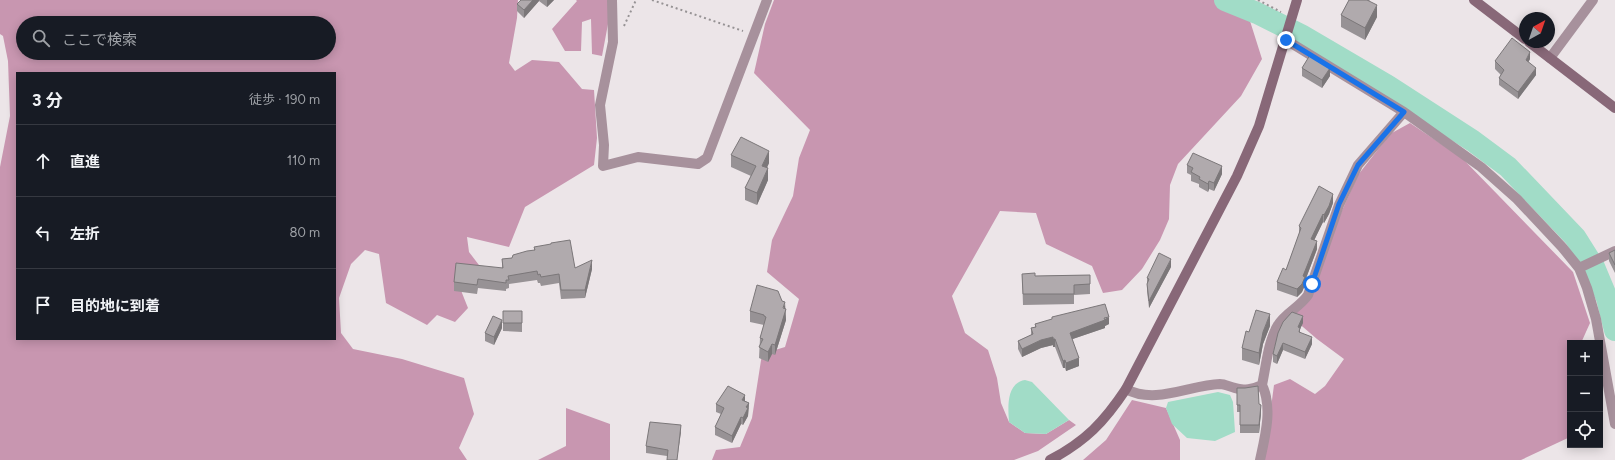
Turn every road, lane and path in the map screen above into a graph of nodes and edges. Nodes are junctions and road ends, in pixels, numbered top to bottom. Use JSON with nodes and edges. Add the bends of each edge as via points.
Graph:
{"nodes":[{"id":1,"x":612,"y":0,"type":"edge"},
{"id":2,"x":636,"y":0,"type":"edge"},
{"id":3,"x":652,"y":0,"type":"edge"},
{"id":4,"x":767,"y":0,"type":"edge"},
{"id":5,"x":1258,"y":0,"type":"edge"},
{"id":6,"x":1298,"y":0,"type":"edge"},
{"id":7,"x":1474,"y":0,"type":"edge"},
{"id":8,"x":1593,"y":0,"type":"edge"},
{"id":9,"x":1293,"y":16,"type":"junction"},
{"id":10,"x":1519,"y":34,"type":"edge"},
{"id":11,"x":753,"y":35,"type":"junction"},
{"id":12,"x":1287,"y":36,"type":"junction"},
{"id":13,"x":613,"y":42,"type":"junction"},
{"id":14,"x":1537,"y":48,"type":"edge"},
{"id":15,"x":1550,"y":58,"type":"junction"},
{"id":16,"x":1615,"y":108,"type":"edge"},
{"id":17,"x":1404,"y":112,"type":"junction"},
{"id":18,"x":1615,"y":251,"type":"edge"},
{"id":19,"x":1581,"y":267,"type":"junction"},
{"id":20,"x":1262,"y":385,"type":"junction"},
{"id":21,"x":1126,"y":389,"type":"junction"},
{"id":22,"x":1615,"y":424,"type":"edge"},
{"id":23,"x":1050,"y":460,"type":"edge"},
{"id":24,"x":1260,"y":460,"type":"edge"}],
"edges":[{"from":1,"to":13,"type":"street"},
{"from":2,"to":13,"type":"path","via":[[619,36]]},
{"from":3,"to":11,"type":"path"},
{"from":4,"to":11,"type":"street"},
{"from":5,"to":9,"type":"path"},
{"from":6,"to":9,"type":"street"},
{"from":7,"to":10,"type":"street"},
{"from":8,"to":15,"type":"street"},
{"from":9,"to":12,"type":"street"},
{"from":11,"to":13,"type":"street","via":[[707,158],[698,164],[638,157],[603,166],[604,145],[600,105]]},
{"from":12,"to":17,"type":"street"},
{"from":12,"to":21,"type":"street","via":[[1259,126],[1237,176]]},
{"from":14,"to":15,"type":"street"},
{"from":15,"to":16,"type":"street"},
{"from":17,"to":19,"type":"street","via":[[1486,171],[1517,199]]},
{"from":17,"to":20,"type":"street","via":[[1358,165],[1339,204],[1308,295],[1278,325],[1270,346]]},
{"from":18,"to":19,"type":"street"},
{"from":19,"to":22,"type":"street","via":[[1596,319]]},
{"from":20,"to":21,"type":"street","via":[[1236,389],[1221,384],[1151,395],[1134,393]]},
{"from":20,"to":24,"type":"street","via":[[1267,411]]},
{"from":21,"to":23,"type":"street","via":[[1113,408],[1086,437]]}]}
